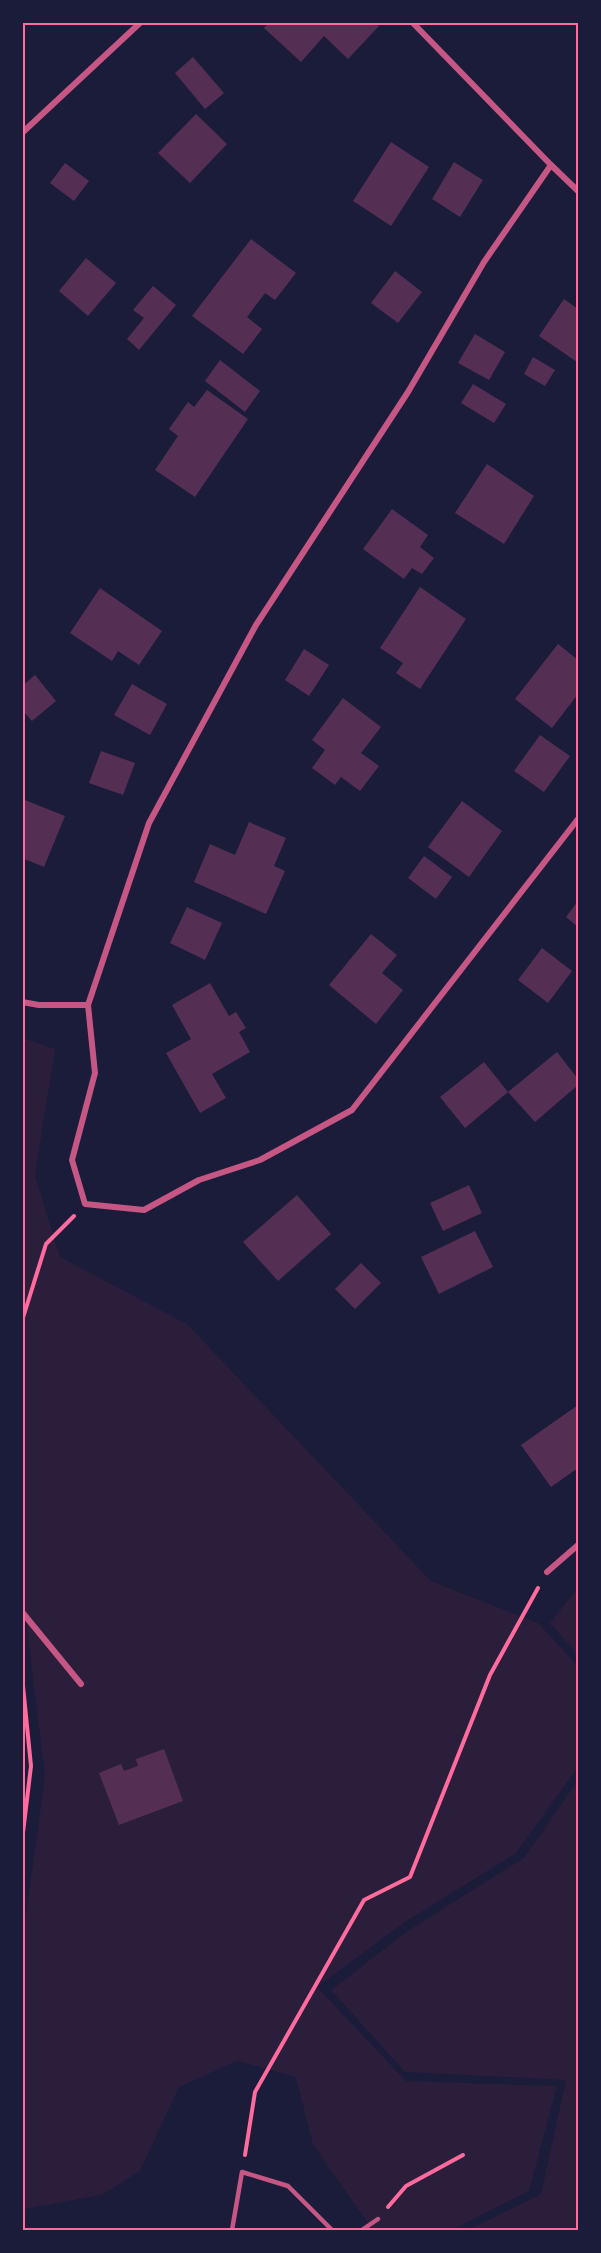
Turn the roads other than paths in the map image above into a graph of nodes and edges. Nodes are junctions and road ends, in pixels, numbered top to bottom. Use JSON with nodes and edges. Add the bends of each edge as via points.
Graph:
{"nodes":[{"id":1,"x":141,"y":22,"type":"edge"},
{"id":2,"x":412,"y":22,"type":"edge"},
{"id":3,"x":22,"y":133,"type":"edge"},
{"id":4,"x":551,"y":165,"type":"junction"},
{"id":5,"x":579,"y":191,"type":"edge"},
{"id":6,"x":579,"y":819,"type":"edge"},
{"id":7,"x":22,"y":1002,"type":"edge"},
{"id":8,"x":88,"y":1005,"type":"junction"},
{"id":9,"x":579,"y":1545,"type":"edge"},
{"id":10,"x":547,"y":1572,"type":"road end"},
{"id":11,"x":22,"y":1612,"type":"edge"},
{"id":12,"x":81,"y":1684,"type":"dead end"},
{"id":13,"x":378,"y":2219,"type":"road end"},
{"id":14,"x":232,"y":2230,"type":"edge"},
{"id":15,"x":332,"y":2230,"type":"edge"},
{"id":16,"x":362,"y":2230,"type":"edge"}],
"edges":[{"from":1,"to":3,"type":"street"},
{"from":2,"to":4,"type":"street"},
{"from":4,"to":5,"type":"street"},
{"from":4,"to":8,"type":"street","via":[[484,262],[408,392],[256,625],[149,823]]},
{"from":6,"to":8,"type":"street","via":[[352,1110],[260,1160],[199,1180],[144,1210],[84,1204],[72,1160],[95,1073]]},
{"from":7,"to":8,"type":"street"},
{"from":9,"to":10,"type":"street"},
{"from":11,"to":12,"type":"street"},
{"from":13,"to":16,"type":"lane"},
{"from":14,"to":15,"type":"lane","via":[[242,2172],[288,2186]]}]}
